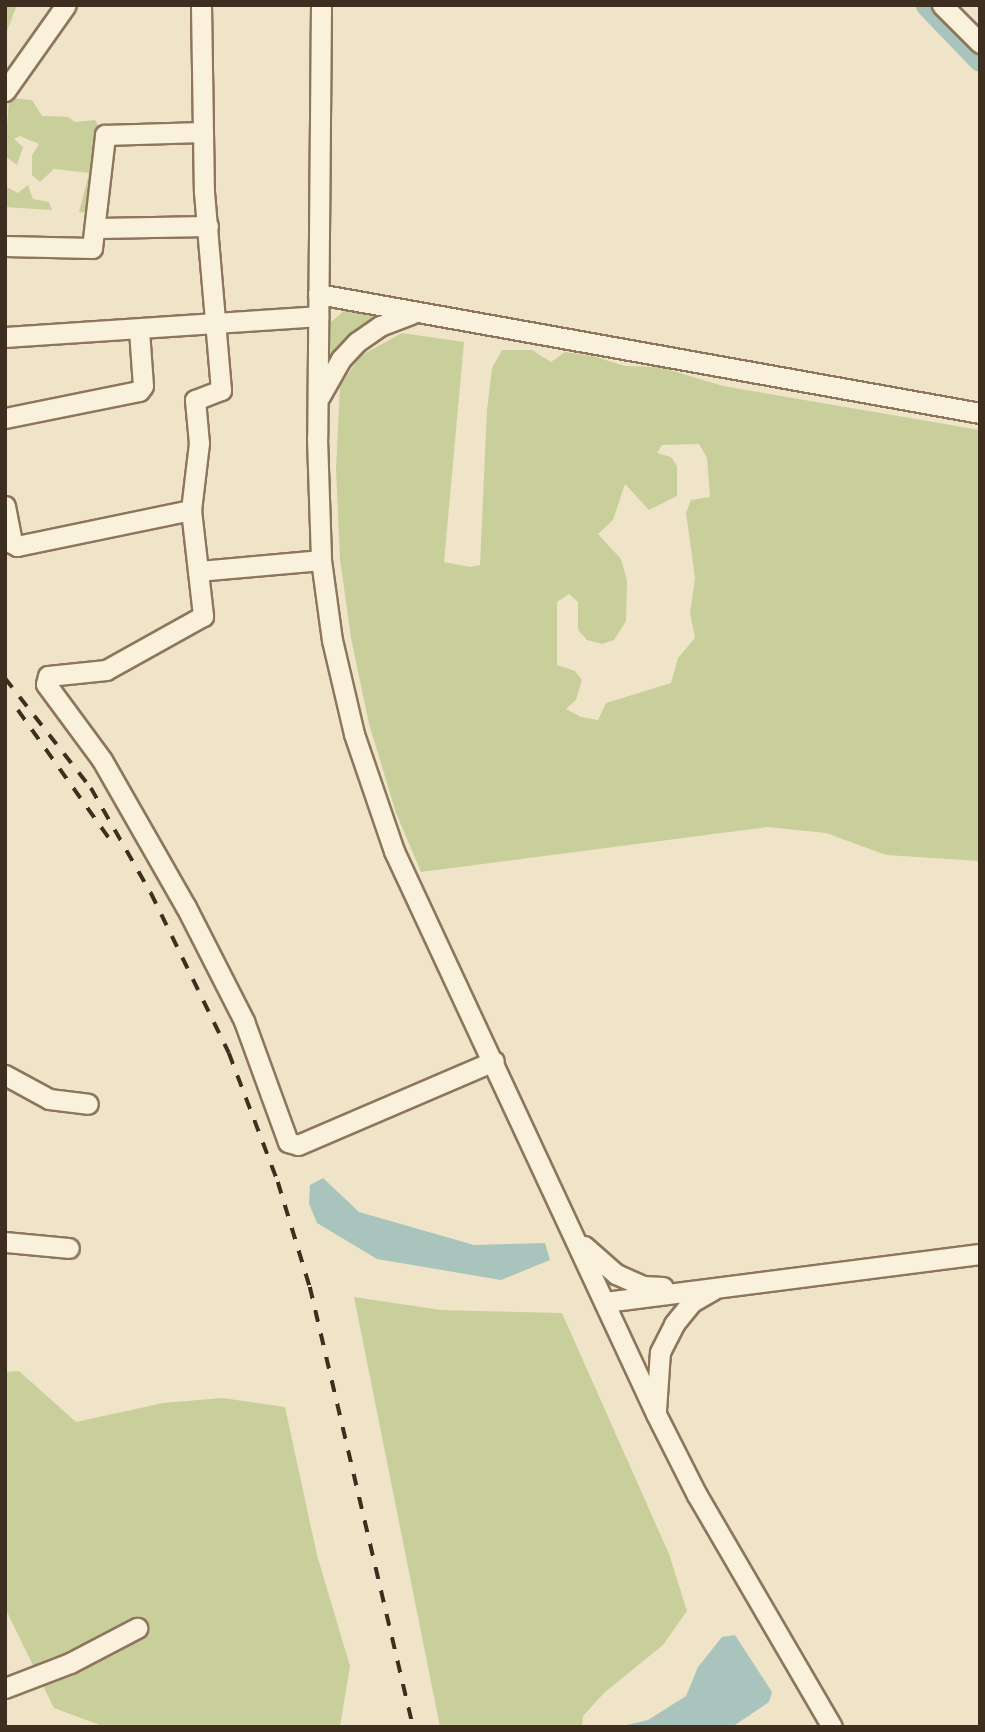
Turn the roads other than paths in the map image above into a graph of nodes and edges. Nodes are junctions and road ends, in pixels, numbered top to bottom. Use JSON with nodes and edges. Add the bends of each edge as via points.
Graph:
{"nodes":[{"id":1,"x":66,"y":5,"type":"edge"},
{"id":2,"x":201,"y":5,"type":"edge"},
{"id":3,"x":321,"y":5,"type":"edge"},
{"id":4,"x":942,"y":5,"type":"edge"},
{"id":5,"x":980,"y":43,"type":"edge"},
{"id":6,"x":5,"y":91,"type":"edge"},
{"id":7,"x":201,"y":132,"type":"junction"},
{"id":8,"x":208,"y":226,"type":"junction"},
{"id":9,"x":98,"y":228,"type":"junction"},
{"id":10,"x":5,"y":246,"type":"edge"},
{"id":11,"x":318,"y":294,"type":"junction"},
{"id":12,"x":412,"y":314,"type":"junction"},
{"id":13,"x":318,"y":316,"type":"junction"},
{"id":14,"x":214,"y":323,"type":"junction"},
{"id":15,"x":139,"y":330,"type":"junction"},
{"id":16,"x":5,"y":337,"type":"edge"},
{"id":17,"x":319,"y":399,"type":"junction"},
{"id":18,"x":980,"y":413,"type":"edge"},
{"id":19,"x":5,"y":418,"type":"edge"},
{"id":20,"x":5,"y":506,"type":"edge"},
{"id":21,"x":191,"y":510,"type":"junction"},
{"id":22,"x":321,"y":560,"type":"junction"},
{"id":23,"x":198,"y":571,"type":"junction"},
{"id":24,"x":494,"y":1061,"type":"junction"},
{"id":25,"x":5,"y":1075,"type":"edge"},
{"id":26,"x":88,"y":1104,"type":"dead end"},
{"id":27,"x":574,"y":1234,"type":"junction"},
{"id":28,"x":5,"y":1242,"type":"edge"},
{"id":29,"x":69,"y":1248,"type":"dead end"},
{"id":30,"x":980,"y":1254,"type":"edge"},
{"id":31,"x":716,"y":1287,"type":"junction"},
{"id":32,"x":695,"y":1289,"type":"junction"},
{"id":33,"x":605,"y":1302,"type":"junction"},
{"id":34,"x":656,"y":1414,"type":"junction"},
{"id":35,"x":137,"y":1629,"type":"dead end"},
{"id":36,"x":5,"y":1688,"type":"edge"},
{"id":37,"x":832,"y":1727,"type":"edge"}],
"edges":[{"from":1,"to":6,"type":"street"},
{"from":2,"to":7,"type":"street"},
{"from":3,"to":11,"type":"street"},
{"from":4,"to":5,"type":"street"},
{"from":7,"to":8,"type":"street"},
{"from":7,"to":9,"type":"street","via":[[104,135]]},
{"from":8,"to":9,"type":"street"},
{"from":8,"to":14,"type":"street"},
{"from":9,"to":10,"type":"street","via":[[92,248]]},
{"from":11,"to":12,"type":"street"},
{"from":11,"to":13,"type":"street"},
{"from":12,"to":17,"type":"street","via":[[380,326],[357,342],[341,359]]},
{"from":12,"to":18,"type":"street"},
{"from":13,"to":14,"type":"street"},
{"from":13,"to":17,"type":"street"},
{"from":14,"to":15,"type":"street"},
{"from":14,"to":21,"type":"street","via":[[221,390],[195,400],[199,443]]},
{"from":15,"to":16,"type":"street"},
{"from":15,"to":19,"type":"street","via":[[143,386],[139,391]]},
{"from":17,"to":22,"type":"street"},
{"from":20,"to":21,"type":"street","via":[[12,543],[17,546]]},
{"from":21,"to":23,"type":"street"},
{"from":22,"to":23,"type":"street"},
{"from":22,"to":24,"type":"street","via":[[332,640],[354,734],[390,838]]},
{"from":23,"to":24,"type":"street","via":[[203,616],[106,670],[45,679],[102,760],[186,907],[244,1020],[288,1142],[298,1144]]},
{"from":24,"to":27,"type":"street"},
{"from":25,"to":26,"type":"street","via":[[49,1099]]},
{"from":27,"to":32,"type":"street","via":[[592,1256],[616,1274],[643,1286]]},
{"from":27,"to":33,"type":"street"},
{"from":28,"to":29,"type":"street"},
{"from":30,"to":31,"type":"street"},
{"from":31,"to":32,"type":"street"},
{"from":31,"to":34,"type":"street","via":[[692,1302],[665,1343]]},
{"from":32,"to":33,"type":"street"},
{"from":33,"to":34,"type":"street"},
{"from":34,"to":37,"type":"street","via":[[697,1495]]},
{"from":35,"to":36,"type":"street","via":[[70,1663]]}]}
